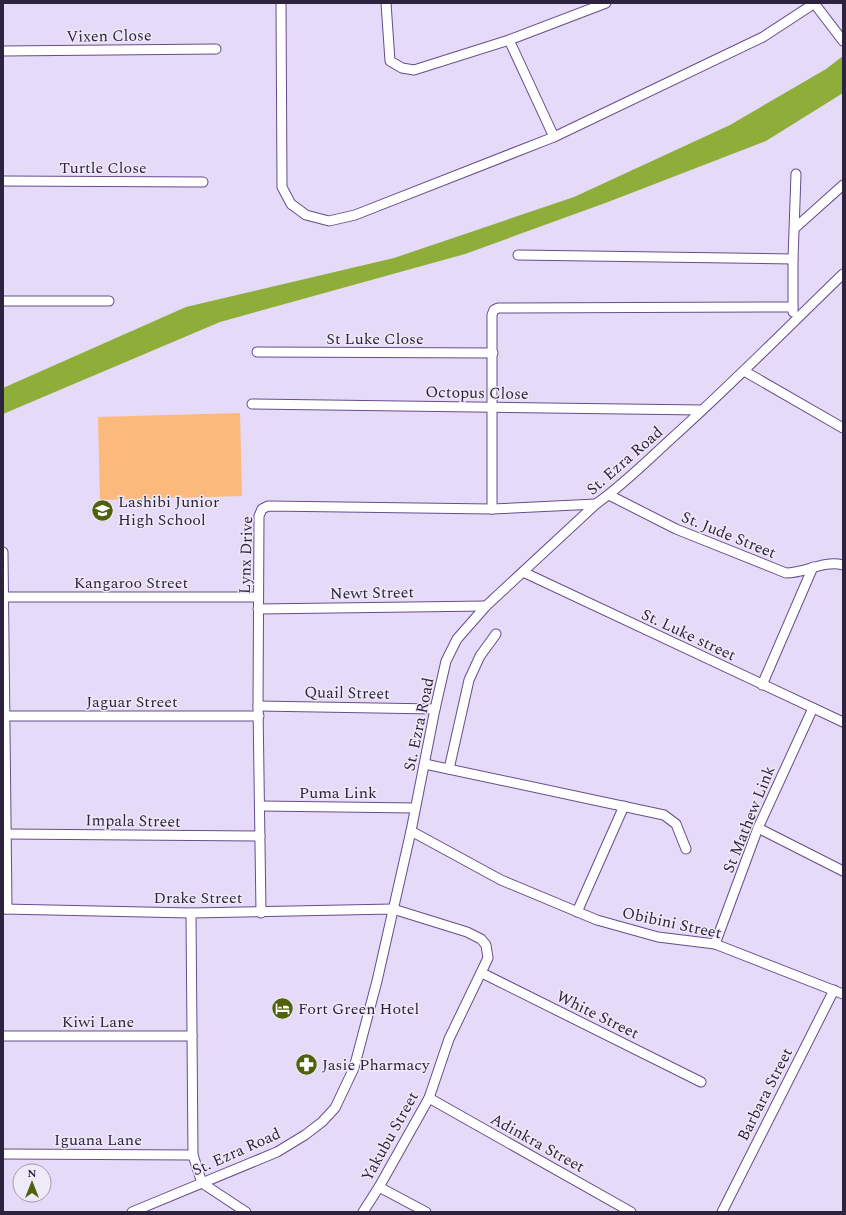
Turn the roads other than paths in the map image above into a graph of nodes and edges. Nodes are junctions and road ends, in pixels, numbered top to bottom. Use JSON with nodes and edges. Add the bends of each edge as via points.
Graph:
{"nodes":[{"id":1,"x":281,"y":3,"type":"edge"},
{"id":2,"x":386,"y":3,"type":"edge"},
{"id":3,"x":606,"y":3,"type":"edge"},
{"id":4,"x":814,"y":3,"type":"edge"},
{"id":5,"x":509,"y":40,"type":"junction"},
{"id":6,"x":843,"y":41,"type":"edge"},
{"id":7,"x":216,"y":49,"type":"dead end"},
{"id":8,"x":3,"y":51,"type":"edge"},
{"id":9,"x":554,"y":137,"type":"junction"},
{"id":10,"x":796,"y":174,"type":"dead end"},
{"id":11,"x":3,"y":181,"type":"edge"},
{"id":12,"x":203,"y":182,"type":"dead end"},
{"id":13,"x":843,"y":185,"type":"edge"},
{"id":14,"x":795,"y":228,"type":"junction"},
{"id":15,"x":518,"y":255,"type":"dead end"},
{"id":16,"x":793,"y":259,"type":"junction"},
{"id":17,"x":843,"y":274,"type":"edge"},
{"id":18,"x":3,"y":301,"type":"edge"},
{"id":19,"x":109,"y":301,"type":"dead end"},
{"id":20,"x":793,"y":307,"type":"junction"},
{"id":21,"x":794,"y":322,"type":"junction"},
{"id":22,"x":257,"y":352,"type":"dead end"},
{"id":23,"x":493,"y":353,"type":"junction"},
{"id":24,"x":744,"y":371,"type":"junction"},
{"id":25,"x":252,"y":404,"type":"dead end"},
{"id":26,"x":492,"y":407,"type":"junction"},
{"id":27,"x":702,"y":410,"type":"junction"},
{"id":28,"x":843,"y":428,"type":"edge"},
{"id":29,"x":609,"y":494,"type":"junction"},
{"id":30,"x":596,"y":504,"type":"junction"},
{"id":31,"x":492,"y":509,"type":"junction"},
{"id":32,"x":3,"y":552,"type":"edge"},
{"id":33,"x":843,"y":565,"type":"edge"},
{"id":34,"x":813,"y":567,"type":"junction"},
{"id":35,"x":523,"y":572,"type":"junction"},
{"id":36,"x":4,"y":597,"type":"edge"},
{"id":37,"x":258,"y":597,"type":"junction"},
{"id":38,"x":486,"y":606,"type":"junction"},
{"id":39,"x":258,"y":609,"type":"junction"},
{"id":40,"x":496,"y":634,"type":"dead end"},
{"id":41,"x":3,"y":681,"type":"edge"},
{"id":42,"x":762,"y":685,"type":"junction"},
{"id":43,"x":258,"y":706,"type":"junction"},
{"id":44,"x":812,"y":708,"type":"junction"},
{"id":45,"x":435,"y":709,"type":"junction"},
{"id":46,"x":6,"y":716,"type":"junction"},
{"id":47,"x":259,"y":716,"type":"junction"},
{"id":48,"x":843,"y":722,"type":"edge"},
{"id":49,"x":425,"y":764,"type":"junction"},
{"id":50,"x":449,"y":769,"type":"junction"},
{"id":51,"x":261,"y":806,"type":"junction"},
{"id":52,"x":624,"y":806,"type":"junction"},
{"id":53,"x":415,"y":808,"type":"junction"},
{"id":54,"x":5,"y":828,"type":"edge"},
{"id":55,"x":758,"y":828,"type":"junction"},
{"id":56,"x":411,"y":831,"type":"junction"},
{"id":57,"x":260,"y":836,"type":"junction"},
{"id":58,"x":686,"y":849,"type":"dead end"},
{"id":59,"x":843,"y":871,"type":"edge"},
{"id":60,"x":5,"y":909,"type":"edge"},
{"id":61,"x":393,"y":910,"type":"junction"},
{"id":62,"x":577,"y":912,"type":"junction"},
{"id":63,"x":191,"y":913,"type":"junction"},
{"id":64,"x":261,"y":913,"type":"junction"},
{"id":65,"x":715,"y":944,"type":"junction"},
{"id":66,"x":482,"y":973,"type":"junction"},
{"id":67,"x":834,"y":990,"type":"junction"},
{"id":68,"x":843,"y":994,"type":"edge"},
{"id":69,"x":3,"y":1036,"type":"edge"},
{"id":70,"x":192,"y":1036,"type":"junction"},
{"id":71,"x":701,"y":1082,"type":"dead end"},
{"id":72,"x":429,"y":1098,"type":"junction"},
{"id":73,"x":3,"y":1154,"type":"edge"},
{"id":74,"x":193,"y":1155,"type":"junction"},
{"id":75,"x":202,"y":1183,"type":"junction"},
{"id":76,"x":379,"y":1187,"type":"junction"},
{"id":77,"x":132,"y":1212,"type":"edge"},
{"id":78,"x":246,"y":1212,"type":"edge"},
{"id":79,"x":363,"y":1212,"type":"edge"},
{"id":80,"x":426,"y":1212,"type":"edge"},
{"id":81,"x":631,"y":1212,"type":"edge"},
{"id":82,"x":722,"y":1212,"type":"edge"}],
"edges":[{"from":1,"to":9,"type":"street","via":[[282,187],[291,204],[306,216],[329,221],[355,216]]},
{"from":2,"to":5,"type":"street","via":[[390,60],[402,68],[414,70]]},
{"from":3,"to":5,"type":"street"},
{"from":4,"to":6,"type":"street"},
{"from":4,"to":9,"type":"street","via":[[763,37]]},
{"from":5,"to":9,"type":"street"},
{"from":7,"to":8,"type":"street","name":"Vixen Close"},
{"from":10,"to":14,"type":"street"},
{"from":11,"to":12,"type":"street","name":"Turtle Close"},
{"from":13,"to":14,"type":"street"},
{"from":14,"to":16,"type":"street"},
{"from":15,"to":16,"type":"street"},
{"from":16,"to":20,"type":"street"},
{"from":17,"to":21,"type":"street","name":"St. Ezra Road"},
{"from":18,"to":19,"type":"street"},
{"from":20,"to":21,"type":"street"},
{"from":20,"to":23,"type":"street","via":[[498,308],[492,315]]},
{"from":21,"to":24,"type":"street","name":"St. Ezra Road"},
{"from":22,"to":23,"type":"street","name":"St Luke Close"},
{"from":23,"to":26,"type":"street"},
{"from":24,"to":27,"type":"street","name":"St. Ezra Road"},
{"from":24,"to":28,"type":"street"},
{"from":25,"to":26,"type":"street","name":"Octopus Close"},
{"from":26,"to":27,"type":"street","name":"Octopus Close"},
{"from":26,"to":31,"type":"street"},
{"from":27,"to":29,"type":"street","name":"St. Ezra Road"},
{"from":29,"to":30,"type":"street","name":"St. Ezra Road"},
{"from":29,"to":34,"type":"street","name":"St. Jude Street","via":[[676,529],[786,573],[798,573]]},
{"from":30,"to":31,"type":"street","name":"Lynx Drive"},
{"from":30,"to":35,"type":"street","name":"St. Ezra Road"},
{"from":31,"to":37,"type":"street","name":"Lynx Drive","via":[[264,507],[259,516]]},
{"from":32,"to":36,"type":"street"},
{"from":33,"to":34,"type":"street","name":"St. Jude Street","via":[[824,563]]},
{"from":34,"to":42,"type":"street"},
{"from":35,"to":38,"type":"street","name":"St. Ezra Road"},
{"from":35,"to":42,"type":"street","name":"St. Luke street"},
{"from":36,"to":37,"type":"street","name":"Kangaroo Street"},
{"from":36,"to":41,"type":"street"},
{"from":37,"to":39,"type":"street","name":"Lynx Drive"},
{"from":38,"to":39,"type":"street","name":"Newt Street"},
{"from":38,"to":45,"type":"street","name":"St. Ezra Road","via":[[457,639],[449,656]]},
{"from":39,"to":43,"type":"street","name":"Lynx Drive"},
{"from":40,"to":50,"type":"street","via":[[480,656],[469,680]]},
{"from":41,"to":46,"type":"street"},
{"from":42,"to":44,"type":"street","name":"St. Luke street"},
{"from":43,"to":45,"type":"street","name":"Quail Street"},
{"from":43,"to":47,"type":"street","name":"Lynx Drive"},
{"from":44,"to":48,"type":"street","name":"St. Luke street"},
{"from":44,"to":55,"type":"street","name":"St Mathew Link"},
{"from":45,"to":49,"type":"street","name":"St. Ezra Road"},
{"from":46,"to":47,"type":"street","name":"Jaguar Street"},
{"from":46,"to":54,"type":"street"},
{"from":47,"to":51,"type":"street","name":"Lynx Drive"},
{"from":49,"to":50,"type":"street"},
{"from":49,"to":53,"type":"street","name":"St. Ezra Road"},
{"from":50,"to":52,"type":"street"},
{"from":51,"to":53,"type":"street","name":"Puma Link"},
{"from":51,"to":57,"type":"street","name":"Lynx Drive"},
{"from":52,"to":58,"type":"street","via":[[664,815],[672,820]]},
{"from":52,"to":62,"type":"street"},
{"from":53,"to":56,"type":"street","name":"St. Ezra Road"},
{"from":54,"to":57,"type":"street","name":"Impala Street"},
{"from":54,"to":60,"type":"street"},
{"from":55,"to":59,"type":"street"},
{"from":55,"to":65,"type":"street","name":"St Mathew Link"},
{"from":56,"to":61,"type":"street","name":"St. Ezra Road"},
{"from":56,"to":62,"type":"street","name":"Obibini Street","via":[[501,880]]},
{"from":57,"to":64,"type":"street","name":"Lynx Drive"},
{"from":60,"to":63,"type":"street","name":"Drake Street"},
{"from":61,"to":64,"type":"street","name":"Drake Street"},
{"from":61,"to":66,"type":"street","name":"Yakubu Street","via":[[467,932],[481,939],[486,945],[488,958]]},
{"from":61,"to":75,"type":"street","name":"St. Ezra Road","via":[[354,1068],[335,1108],[305,1135],[277,1152]]},
{"from":62,"to":65,"type":"street","name":"Obibini Street","via":[[658,937]]},
{"from":63,"to":64,"type":"street","name":"Drake Street"},
{"from":63,"to":70,"type":"street"},
{"from":65,"to":67,"type":"street","name":"Obibini Street"},
{"from":66,"to":71,"type":"street","name":"White Street"},
{"from":66,"to":72,"type":"street","name":"Yakubu Street","via":[[449,1039]]},
{"from":67,"to":68,"type":"street","name":"Obibini Street"},
{"from":67,"to":82,"type":"street","name":"Barbara Street"},
{"from":69,"to":70,"type":"street","name":"Kiwi Lane"},
{"from":70,"to":74,"type":"street"},
{"from":72,"to":76,"type":"street","name":"Yakubu Street"},
{"from":72,"to":81,"type":"street","name":"Adinkra Street"},
{"from":73,"to":74,"type":"street","name":"Iguana Lane"},
{"from":74,"to":75,"type":"street"},
{"from":75,"to":77,"type":"street","name":"St. Ezra Road"},
{"from":75,"to":78,"type":"street"},
{"from":76,"to":79,"type":"street","name":"Yakubu Street"},
{"from":76,"to":80,"type":"street"}]}
